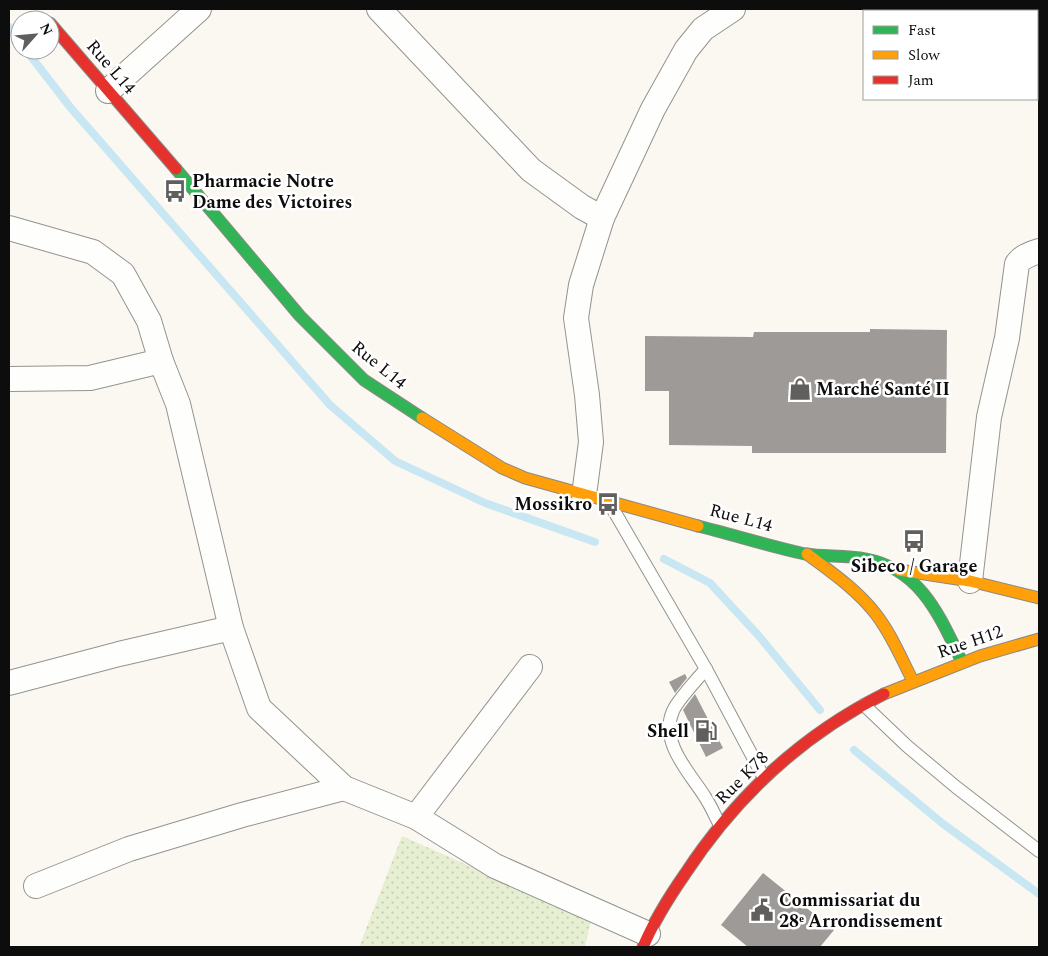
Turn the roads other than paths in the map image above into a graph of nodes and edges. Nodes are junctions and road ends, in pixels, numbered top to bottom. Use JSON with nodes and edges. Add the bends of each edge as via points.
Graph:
{"nodes":[{"id":1,"x":199,"y":9,"type":"edge"},
{"id":2,"x":379,"y":9,"type":"edge"},
{"id":3,"x":733,"y":9,"type":"edge"},
{"id":4,"x":60,"y":34,"type":"edge"},
{"id":5,"x":108,"y":91,"type":"junction"},
{"id":6,"x":602,"y":218,"type":"junction"},
{"id":7,"x":9,"y":228,"type":"edge"},
{"id":8,"x":1039,"y":251,"type":"edge"},
{"id":9,"x":161,"y":360,"type":"junction"},
{"id":10,"x":9,"y":379,"type":"edge"},
{"id":11,"x":584,"y":495,"type":"junction"},
{"id":12,"x":608,"y":502,"type":"junction"},
{"id":13,"x":807,"y":554,"type":"junction"},
{"id":14,"x":899,"y":570,"type":"junction"},
{"id":15,"x":970,"y":581,"type":"junction"},
{"id":16,"x":1039,"y":598,"type":"edge"},
{"id":17,"x":231,"y":628,"type":"junction"},
{"id":18,"x":1039,"y":639,"type":"edge"},
{"id":19,"x":962,"y":662,"type":"junction"},
{"id":20,"x":530,"y":667,"type":"dead end"},
{"id":21,"x":706,"y":668,"type":"junction"},
{"id":22,"x":913,"y":681,"type":"junction"},
{"id":23,"x":9,"y":683,"type":"edge"},
{"id":24,"x":864,"y":705,"type":"junction"},
{"id":25,"x":764,"y":778,"type":"junction"},
{"id":26,"x":344,"y":788,"type":"junction"},
{"id":27,"x":416,"y":817,"type":"junction"},
{"id":28,"x":720,"y":825,"type":"junction"},
{"id":29,"x":1039,"y":851,"type":"edge"},
{"id":30,"x":36,"y":886,"type":"dead end"},
{"id":31,"x":646,"y":941,"type":"edge"}],
"edges":[{"from":1,"to":5,"type":"street"},
{"from":2,"to":6,"type":"street","via":[[531,170]]},
{"from":3,"to":6,"type":"street","via":[[704,29],[686,50],[652,109]]},
{"from":4,"to":5,"type":"street","name":"Rue L14"},
{"from":5,"to":11,"type":"street","name":"Rue L14","via":[[300,316],[364,380],[502,468]]},
{"from":6,"to":11,"type":"street","via":[[581,285],[576,318],[590,442]]},
{"from":7,"to":9,"type":"street","via":[[93,252],[123,274],[149,321]]},
{"from":8,"to":15,"type":"street","via":[[1017,264],[1007,338],[989,417]]},
{"from":9,"to":10,"type":"street","via":[[90,378]]},
{"from":9,"to":17,"type":"street","via":[[178,404]]},
{"from":11,"to":12,"type":"street","name":"Rue L14"},
{"from":12,"to":13,"type":"street","name":"Rue L14"},
{"from":12,"to":21,"type":"lane"},
{"from":13,"to":14,"type":"street","name":"Rue L14","via":[[862,558]]},
{"from":13,"to":22,"type":"street","name":"Rue L14","via":[[858,594],[876,613]]},
{"from":14,"to":15,"type":"street"},
{"from":14,"to":19,"type":"street","name":"Rue L14","via":[[914,581],[928,598]]},
{"from":15,"to":16,"type":"street"},
{"from":17,"to":23,"type":"street"},
{"from":17,"to":26,"type":"street","via":[[259,708]]},
{"from":18,"to":19,"type":"street","name":"Rue H12"},
{"from":19,"to":22,"type":"street","name":"Rue H12"},
{"from":20,"to":27,"type":"street"},
{"from":21,"to":25,"type":"lane"},
{"from":21,"to":28,"type":"lane","via":[[673,710],[669,726],[680,759]]},
{"from":22,"to":24,"type":"street","name":"Rue K78"},
{"from":24,"to":25,"type":"street","name":"Rue K78","via":[[818,734]]},
{"from":24,"to":29,"type":"lane","via":[[956,788]]},
{"from":25,"to":28,"type":"street","name":"Rue K78"},
{"from":26,"to":27,"type":"street"},
{"from":26,"to":30,"type":"street","via":[[128,849]]},
{"from":27,"to":31,"type":"street","via":[[495,866]]},
{"from":28,"to":31,"type":"street","name":"Rue K78","via":[[693,860]]}]}
